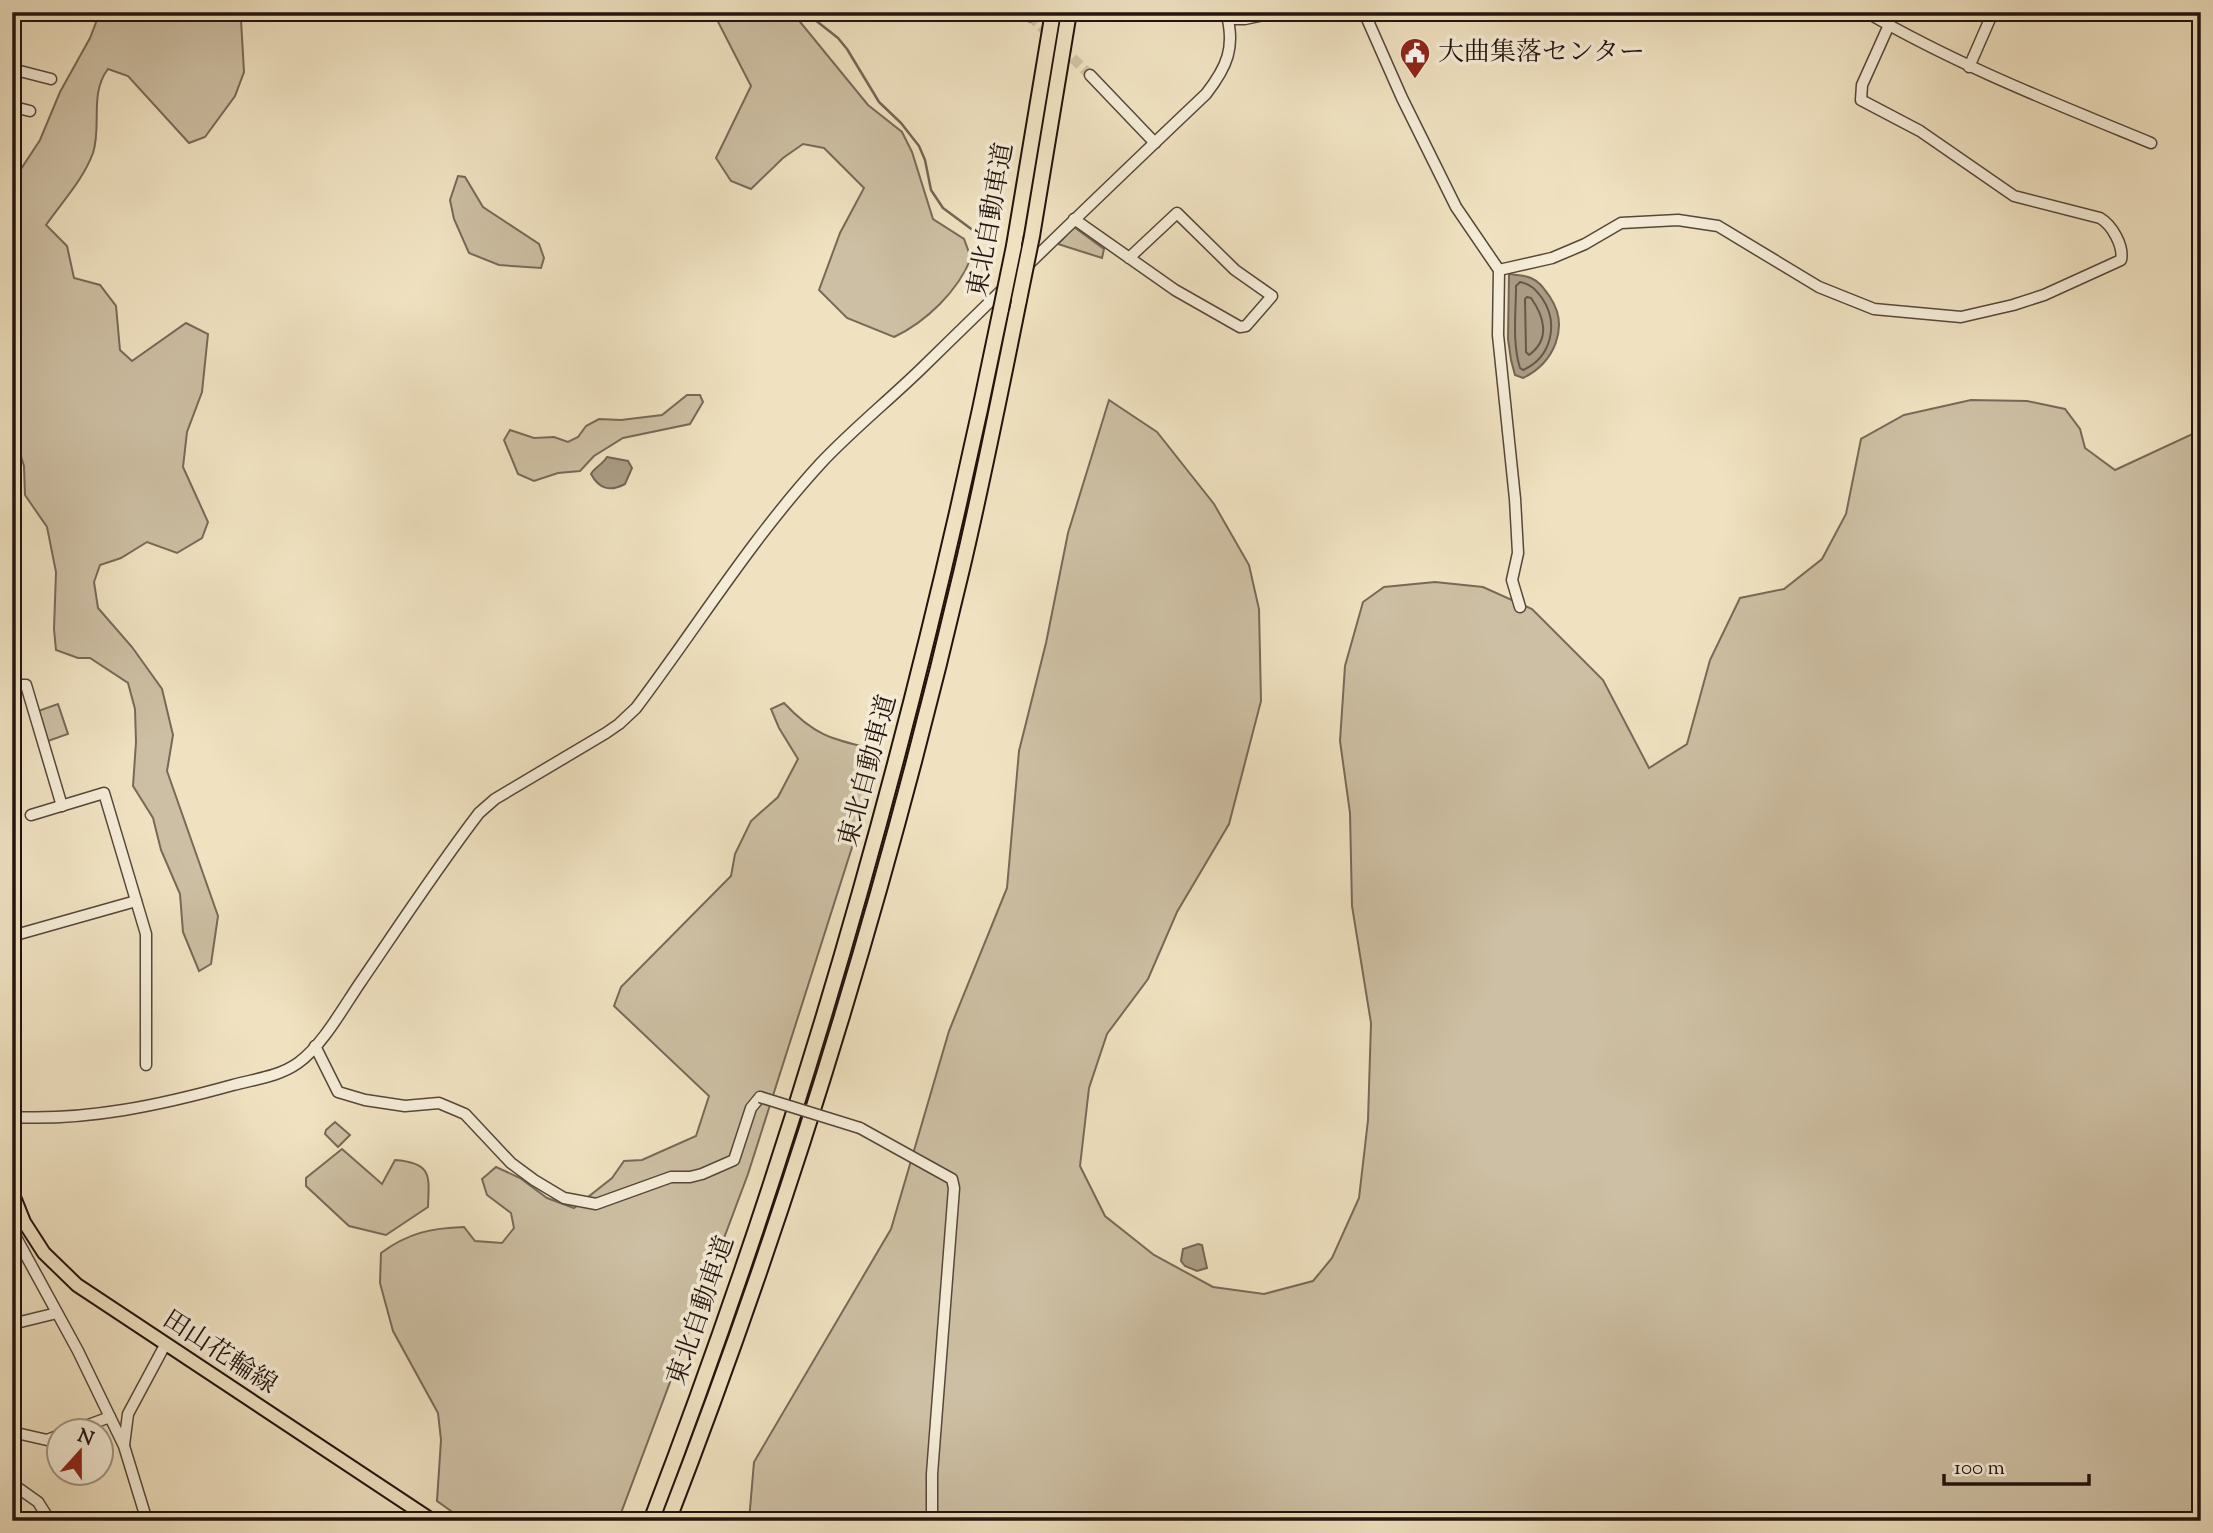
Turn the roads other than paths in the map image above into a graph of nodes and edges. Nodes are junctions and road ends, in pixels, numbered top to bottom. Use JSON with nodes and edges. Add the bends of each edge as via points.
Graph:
{"nodes":[{"id":1,"x":1052,"y":12,"type":"edge"},
{"id":2,"x":1069,"y":12,"type":"edge"},
{"id":3,"x":1277,"y":12,"type":"edge"},
{"id":4,"x":1866,"y":12,"type":"edge"},
{"id":5,"x":1993,"y":12,"type":"edge"},
{"id":6,"x":1366,"y":13,"type":"edge"},
{"id":7,"x":1227,"y":15,"type":"edge"},
{"id":8,"x":1889,"y":25,"type":"junction"},
{"id":9,"x":1969,"y":67,"type":"junction"},
{"id":10,"x":12,"y":69,"type":"edge"},
{"id":11,"x":1090,"y":75,"type":"tunnel mouth"},
{"id":12,"x":51,"y":79,"type":"dead end"},
{"id":13,"x":12,"y":108,"type":"edge"},
{"id":14,"x":30,"y":111,"type":"dead end"},
{"id":15,"x":1155,"y":143,"type":"junction"},
{"id":16,"x":2151,"y":143,"type":"dead end"},
{"id":17,"x":1074,"y":219,"type":"junction"},
{"id":18,"x":1129,"y":258,"type":"junction"},
{"id":19,"x":1499,"y":270,"type":"junction"},
{"id":20,"x":1520,"y":607,"type":"dead end"},
{"id":21,"x":12,"y":685,"type":"edge"},
{"id":22,"x":62,"y":806,"type":"junction"},
{"id":23,"x":31,"y":815,"type":"dead end"},
{"id":24,"x":136,"y":901,"type":"junction"},
{"id":25,"x":12,"y":936,"type":"edge"},
{"id":26,"x":315,"y":1046,"type":"junction"},
{"id":27,"x":146,"y":1065,"type":"dead end"},
{"id":28,"x":12,"y":1116,"type":"edge"},
{"id":29,"x":12,"y":1192,"type":"edge"},
{"id":30,"x":24,"y":1222,"type":"junction"},
{"id":31,"x":12,"y":1230,"type":"edge"},
{"id":32,"x":57,"y":1312,"type":"junction"},
{"id":33,"x":12,"y":1324,"type":"edge"},
{"id":34,"x":165,"y":1345,"type":"junction"},
{"id":35,"x":110,"y":1416,"type":"junction"},
{"id":36,"x":105,"y":1418,"type":"edge"},
{"id":37,"x":12,"y":1432,"type":"edge"},
{"id":38,"x":46,"y":1440,"type":"edge"},
{"id":39,"x":124,"y":1446,"type":"junction"},
{"id":40,"x":12,"y":1487,"type":"edge"},
{"id":41,"x":50,"y":1521,"type":"edge"},
{"id":42,"x":147,"y":1521,"type":"edge"},
{"id":43,"x":433,"y":1521,"type":"edge"},
{"id":44,"x":651,"y":1521,"type":"edge"},
{"id":45,"x":668,"y":1521,"type":"edge"},
{"id":46,"x":932,"y":1521,"type":"edge"}],
"edges":[{"from":1,"to":44,"type":"highway","name":"東北自動車道","bridge":true,"via":[[1014,246],[977,429],[907,725],[814,1052],[743,1268]]},
{"from":2,"to":45,"type":"highway","name":"東北自動車道","bridge":true,"via":[[1019,300],[926,716],[816,1097]]},
{"from":3,"to":7,"type":"street","via":[[1245,19]]},
{"from":4,"to":8,"type":"street"},
{"from":5,"to":9,"type":"street"},
{"from":6,"to":19,"type":"street","via":[[1456,207]]},
{"from":7,"to":15,"type":"street","via":[[1230,52],[1223,73]]},
{"from":8,"to":9,"type":"street"},
{"from":8,"to":19,"type":"street","via":[[1862,85],[1861,100],[1920,131],[2014,196],[2101,218],[2109,224],[2121,260],[2044,295],[1961,317],[1874,309],[1819,287],[1718,226],[1678,220],[1620,223],[1552,258]]},
{"from":9,"to":16,"type":"street"},
{"from":10,"to":12,"type":"street"},
{"from":11,"to":15,"type":"street"},
{"from":13,"to":14,"type":"street"},
{"from":15,"to":17,"type":"street"},
{"from":17,"to":18,"type":"street"},
{"from":17,"to":26,"type":"street","via":[[819,465],[620,724],[479,813]]},
{"from":18,"to":18,"type":"street","via":[[1240,327],[1272,296],[1235,270],[1177,213]]},
{"from":19,"to":20,"type":"street","via":[[1498,335],[1518,554],[1512,580]]},
{"from":21,"to":22,"type":"street","via":[[26,685]]},
{"from":22,"to":23,"type":"street"},
{"from":22,"to":24,"type":"street","via":[[104,793]]},
{"from":24,"to":25,"type":"street"},
{"from":24,"to":27,"type":"street","via":[[146,934]]},
{"from":26,"to":28,"type":"street","via":[[281,1073],[201,1094],[91,1116]]},
{"from":26,"to":46,"type":"street","bridge":true,"via":[[338,1092],[405,1106],[439,1103],[465,1114],[511,1164],[564,1198],[596,1204],[671,1177],[702,1174],[734,1160],[751,1108],[761,1097],[860,1128],[952,1179]]},
{"from":29,"to":30,"type":"main road","name":"田山花輪線"},
{"from":30,"to":31,"type":"street"},
{"from":30,"to":34,"type":"main road","name":"田山花輪線","via":[[44,1253],[77,1285]]},
{"from":31,"to":32,"type":"street"},
{"from":32,"to":33,"type":"street"},
{"from":32,"to":35,"type":"street"},
{"from":34,"to":39,"type":"street","via":[[128,1414]]},
{"from":34,"to":43,"type":"main road","name":"田山花輪線"},
{"from":35,"to":36,"type":"street"},
{"from":35,"to":39,"type":"street"},
{"from":37,"to":38,"type":"street"},
{"from":39,"to":42,"type":"street"},
{"from":40,"to":41,"type":"street","via":[[38,1502]]}]}
